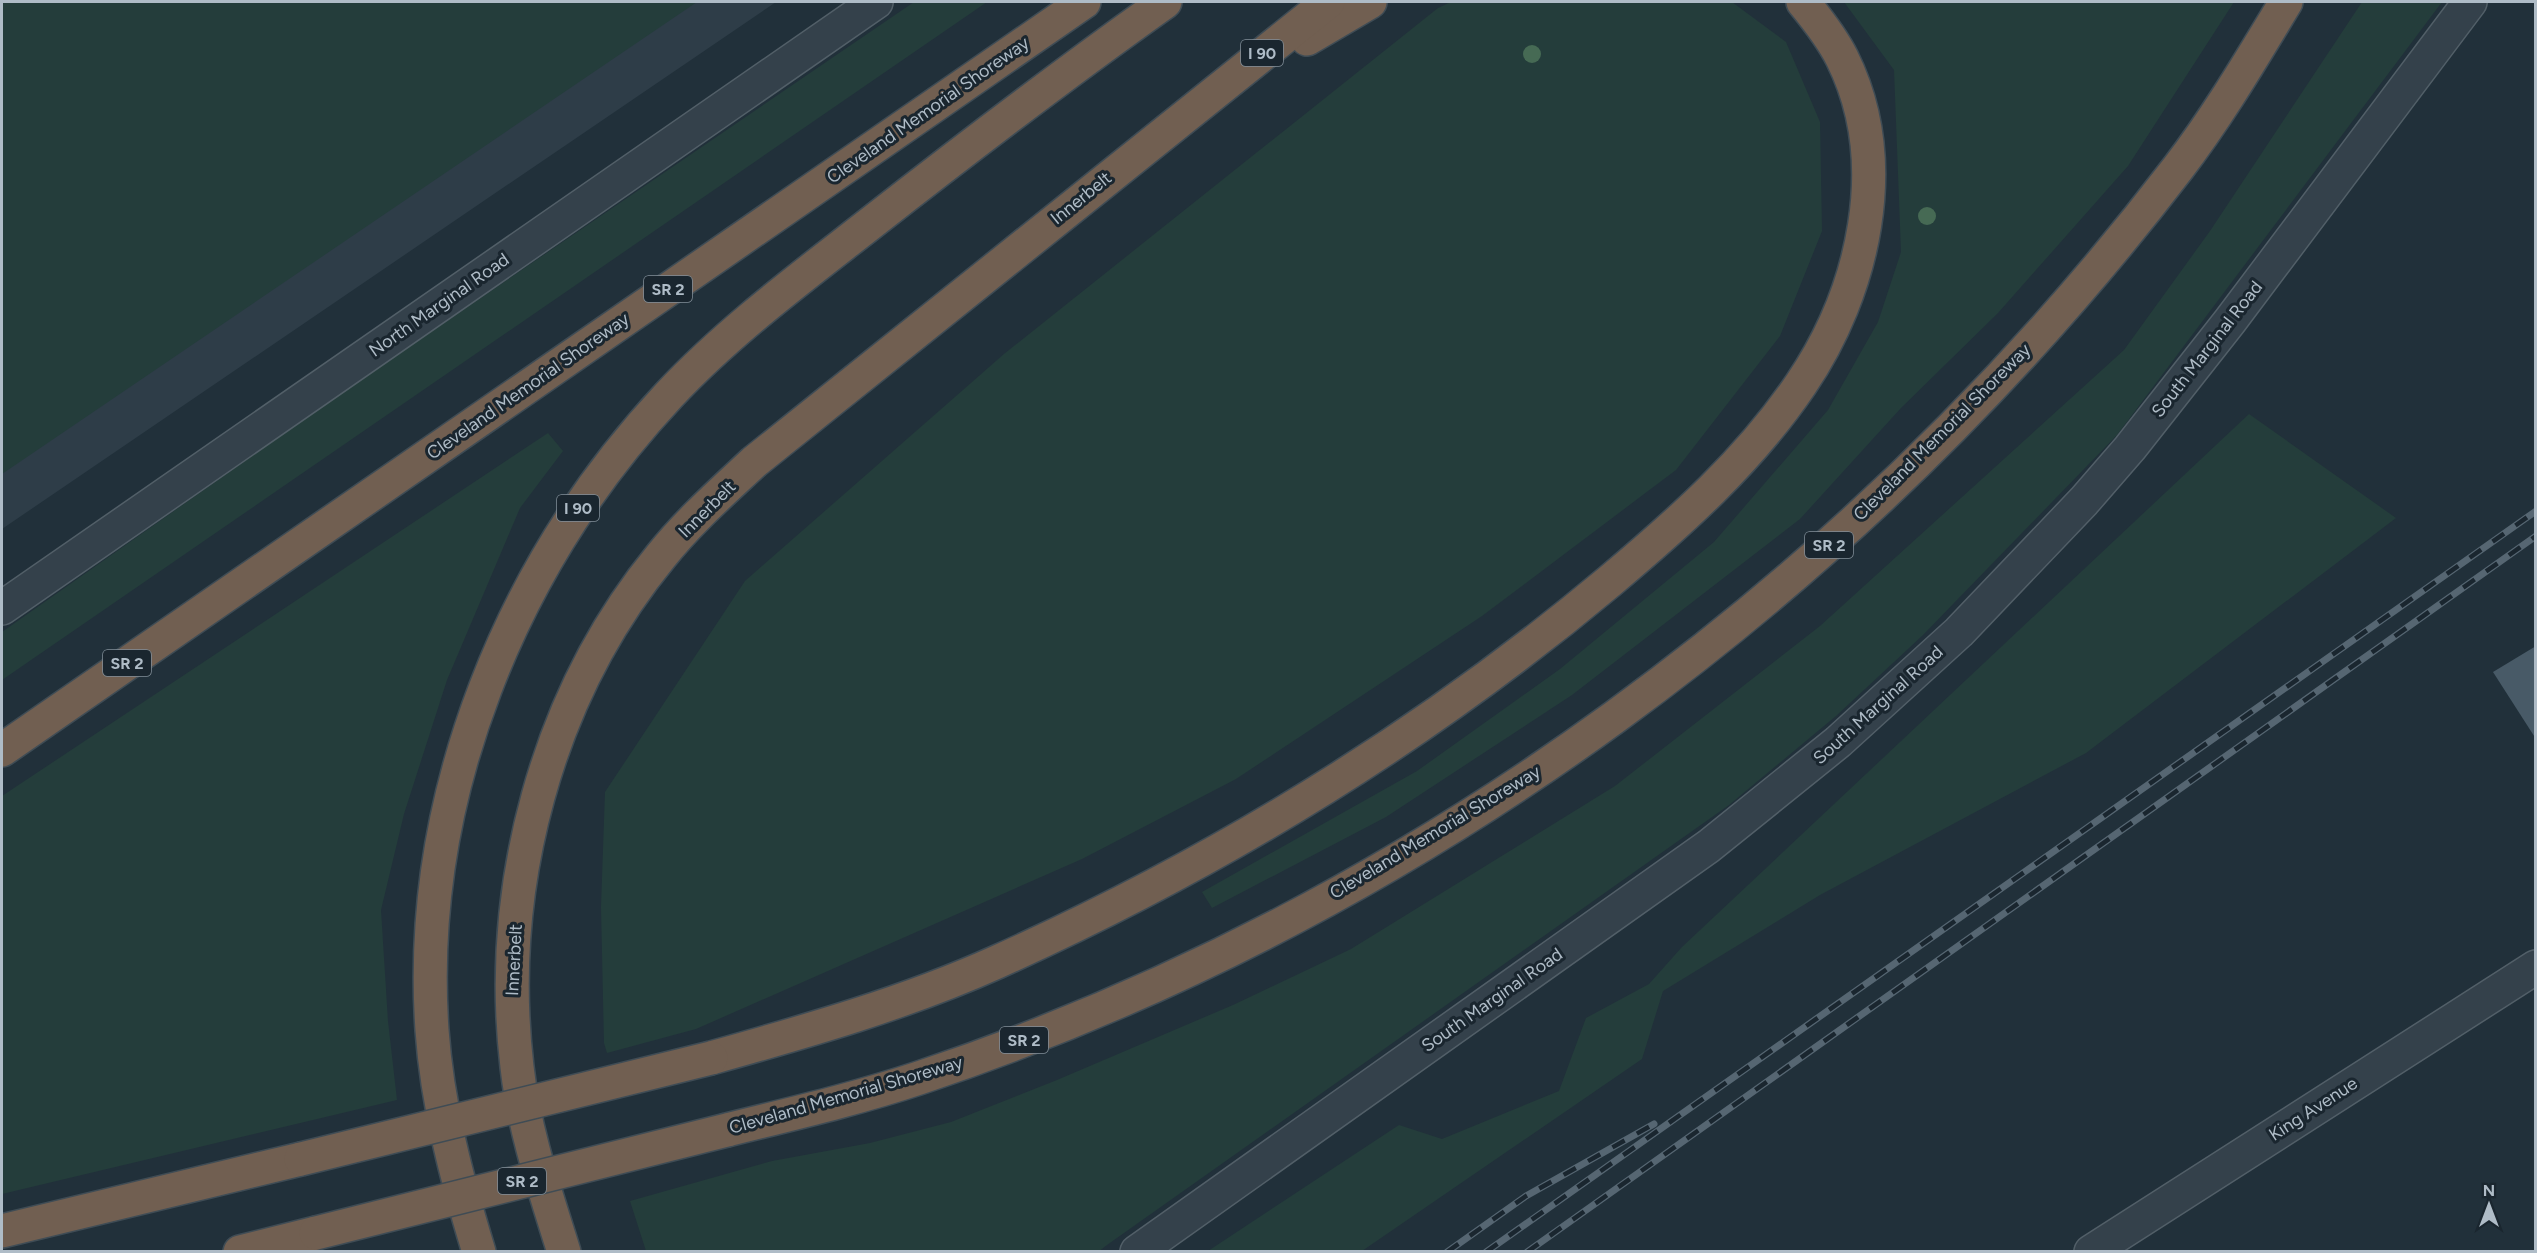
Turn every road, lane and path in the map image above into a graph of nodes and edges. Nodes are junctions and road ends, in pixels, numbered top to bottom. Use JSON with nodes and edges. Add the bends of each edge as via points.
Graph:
{"nodes":[{"id":1,"x":876,"y":2,"type":"edge"},
{"id":2,"x":1084,"y":2,"type":"edge"},
{"id":3,"x":1165,"y":2,"type":"edge"},
{"id":4,"x":1328,"y":2,"type":"edge"},
{"id":5,"x":1370,"y":2,"type":"edge"},
{"id":6,"x":1803,"y":2,"type":"edge"},
{"id":7,"x":2286,"y":2,"type":"edge"},
{"id":8,"x":2470,"y":2,"type":"edge"},
{"id":9,"x":1197,"y":104,"type":"junction"},
{"id":10,"x":2,"y":608,"type":"edge"},
{"id":11,"x":2,"y":750,"type":"edge"},
{"id":12,"x":2535,"y":967,"type":"edge"},
{"id":13,"x":2,"y":1231,"type":"edge"},
{"id":14,"x":240,"y":1251,"type":"edge"},
{"id":15,"x":479,"y":1251,"type":"edge"},
{"id":16,"x":564,"y":1251,"type":"edge"},
{"id":17,"x":1137,"y":1251,"type":"edge"},
{"id":18,"x":2091,"y":1251,"type":"edge"}],
"edges":[{"from":1,"to":10,"type":"street","name":"North Marginal Road"},
{"from":2,"to":11,"type":"highway","name":"Cleveland Memorial Shoreway","number":"SR 2"},
{"from":3,"to":15,"type":"highway","number":"I 90","via":[[894,204],[722,345],[671,393],[623,447],[544,562],[479,701],[445,830],[435,899],[432,1030],[455,1166]]},
{"from":4,"to":9,"type":"highway","name":"Innerbelt","number":"I 90"},
{"from":5,"to":9,"type":"highway"},
{"from":6,"to":13,"type":"highway","bridge":true,"via":[[1842,57],[1866,128],[1869,198],[1848,292],[1804,381],[1736,467],[1586,601],[1476,687],[1366,762],[1239,839],[1114,907],[990,965],[844,1018],[711,1058]]},
{"from":7,"to":14,"type":"highway","name":"Cleveland Memorial Shoreway","number":"SR 2","bridge":true,"via":[[2181,165],[2050,322],[1910,469],[1744,618],[1570,748],[1388,864],[1208,959],[1110,1005],[915,1079]]},
{"from":8,"to":17,"type":"street","name":"South Marginal Road","via":[[2137,439],[2084,501],[1959,632],[1838,742],[1709,846]]},
{"from":9,"to":16,"type":"highway","name":"Innerbelt","number":"I 90","via":[[754,462],[706,506],[661,556],[628,601],[588,670],[558,734],[536,798],[514,933],[512,1004],[517,1068],[530,1137]]},
{"from":12,"to":18,"type":"street","name":"King Avenue"}]}
